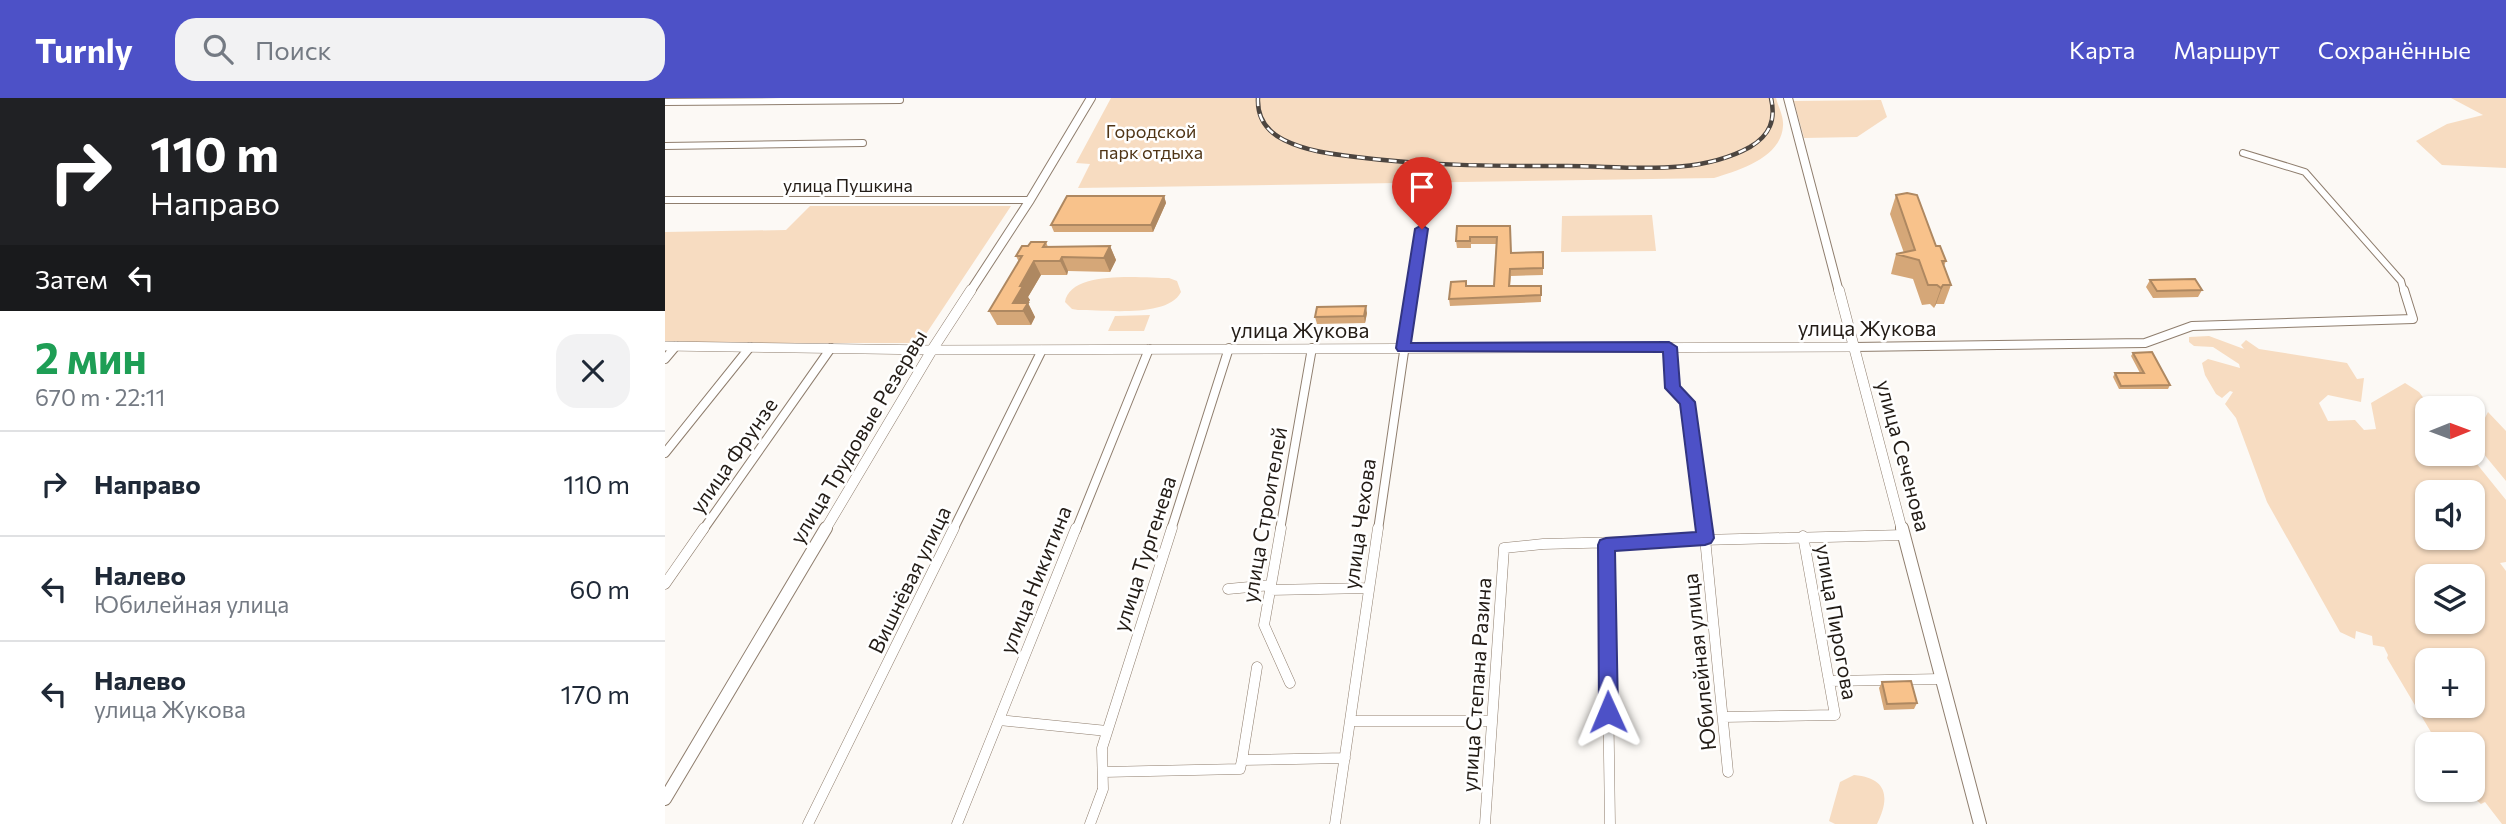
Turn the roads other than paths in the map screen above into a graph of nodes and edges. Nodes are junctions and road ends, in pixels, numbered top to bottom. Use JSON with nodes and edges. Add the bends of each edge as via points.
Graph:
{"nodes":[{"id":1,"x":1091,"y":98,"type":"edge"},
{"id":2,"x":1788,"y":98,"type":"edge"},
{"id":3,"x":901,"y":100,"type":"dead end"},
{"id":4,"x":665,"y":102,"type":"edge"},
{"id":5,"x":863,"y":143,"type":"dead end"},
{"id":6,"x":665,"y":146,"type":"edge"},
{"id":7,"x":2243,"y":153,"type":"dead end"},
{"id":8,"x":665,"y":200,"type":"edge"},
{"id":9,"x":1030,"y":200,"type":"junction"},
{"id":10,"x":1422,"y":229,"type":"dead end"},
{"id":11,"x":665,"y":346,"type":"edge"},
{"id":12,"x":676,"y":346,"type":"junction"},
{"id":13,"x":750,"y":347,"type":"junction"},
{"id":14,"x":1669,"y":347,"type":"junction"},
{"id":15,"x":1854,"y":347,"type":"junction"},
{"id":16,"x":831,"y":348,"type":"junction"},
{"id":17,"x":1229,"y":348,"type":"junction"},
{"id":18,"x":1312,"y":348,"type":"junction"},
{"id":19,"x":1403,"y":348,"type":"junction"},
{"id":20,"x":1149,"y":349,"type":"junction"},
{"id":21,"x":932,"y":350,"type":"junction"},
{"id":22,"x":1042,"y":350,"type":"junction"},
{"id":23,"x":665,"y":359,"type":"edge"},
{"id":24,"x":665,"y":453,"type":"edge"},
{"id":25,"x":1904,"y":535,"type":"junction"},
{"id":26,"x":1803,"y":536,"type":"junction"},
{"id":27,"x":1705,"y":538,"type":"junction"},
{"id":28,"x":1606,"y":545,"type":"junction"},
{"id":29,"x":665,"y":584,"type":"edge"},
{"id":30,"x":1271,"y":588,"type":"junction"},
{"id":31,"x":1369,"y":588,"type":"junction"},
{"id":32,"x":1228,"y":589,"type":"dead end"},
{"id":33,"x":1257,"y":667,"type":"dead end"},
{"id":34,"x":1942,"y":679,"type":"junction"},
{"id":35,"x":1830,"y":681,"type":"junction"},
{"id":36,"x":1290,"y":683,"type":"dead end"},
{"id":37,"x":1723,"y":716,"type":"junction"},
{"id":38,"x":999,"y":720,"type":"junction"},
{"id":39,"x":1350,"y":721,"type":"junction"},
{"id":40,"x":1490,"y":721,"type":"junction"},
{"id":41,"x":1107,"y":732,"type":"junction"},
{"id":42,"x":1345,"y":758,"type":"junction"},
{"id":43,"x":1242,"y":760,"type":"junction"},
{"id":44,"x":1104,"y":772,"type":"junction"},
{"id":45,"x":1728,"y":772,"type":"dead end"},
{"id":46,"x":665,"y":799,"type":"edge"},
{"id":47,"x":808,"y":824,"type":"edge"},
{"id":48,"x":957,"y":824,"type":"edge"},
{"id":49,"x":1090,"y":824,"type":"edge"},
{"id":50,"x":1335,"y":824,"type":"edge"},
{"id":51,"x":1485,"y":824,"type":"edge"},
{"id":52,"x":1610,"y":824,"type":"edge"},
{"id":53,"x":1980,"y":824,"type":"edge"}],
"edges":[{"from":1,"to":9,"type":"main road","name":"улица Трудовые Резервы"},
{"from":2,"to":15,"type":"main road","name":"улица Сеченова"},
{"from":3,"to":4,"type":"street"},
{"from":5,"to":6,"type":"street"},
{"from":7,"to":15,"type":"street","name":"улица Жукова","via":[[2305,172],[2401,281],[2413,319],[2192,326],[2145,343]]},
{"from":8,"to":9,"type":"street","name":"улица Пушкина"},
{"from":9,"to":21,"type":"main road","name":"улица Трудовые Резервы"},
{"from":10,"to":19,"type":"street","name":"улица Чехова"},
{"from":11,"to":12,"type":"street","name":"улица Жукова"},
{"from":12,"to":13,"type":"street","name":"улица Жукова"},
{"from":12,"to":23,"type":"street"},
{"from":13,"to":16,"type":"street","name":"улица Жукова"},
{"from":13,"to":24,"type":"street"},
{"from":14,"to":15,"type":"street","name":"улица Жукова"},
{"from":14,"to":19,"type":"street","name":"улица Жукова"},
{"from":14,"to":27,"type":"street","name":"Юбилейная улица","via":[[1673,388],[1687,402]]},
{"from":15,"to":25,"type":"main road","name":"улица Сеченова"},
{"from":16,"to":21,"type":"street","name":"улица Жукова"},
{"from":16,"to":29,"type":"street","name":"улица Фрунзе"},
{"from":17,"to":18,"type":"street","name":"улица Жукова"},
{"from":17,"to":20,"type":"street","name":"улица Жукова"},
{"from":17,"to":41,"type":"street","name":"улица Тургенева"},
{"from":18,"to":19,"type":"street","name":"улица Жукова"},
{"from":18,"to":30,"type":"street","name":"улица Строителей"},
{"from":19,"to":31,"type":"street","name":"улица Чехова"},
{"from":20,"to":22,"type":"street","name":"улица Жукова"},
{"from":20,"to":38,"type":"street","name":"улица Никитина"},
{"from":21,"to":22,"type":"street","name":"улица Жукова"},
{"from":21,"to":46,"type":"main road","name":"улица Трудовые Резервы"},
{"from":22,"to":47,"type":"street","name":"Вишнёвая улица"},
{"from":25,"to":26,"type":"street"},
{"from":25,"to":34,"type":"main road","name":"улица Сеченова"},
{"from":26,"to":27,"type":"street"},
{"from":26,"to":35,"type":"street","name":"улица Пирогова"},
{"from":27,"to":28,"type":"street"},
{"from":27,"to":37,"type":"street","name":"Юбилейная улица"},
{"from":28,"to":40,"type":"street","name":"улица Степана Разина","via":[[1519,544],[1504,548]]},
{"from":28,"to":52,"type":"street"},
{"from":30,"to":31,"type":"street"},
{"from":30,"to":32,"type":"street"},
{"from":30,"to":36,"type":"street","name":"улица Строителей","via":[[1264,625]]},
{"from":31,"to":39,"type":"street","name":"улица Чехова"},
{"from":33,"to":43,"type":"street"},
{"from":34,"to":35,"type":"street"},
{"from":34,"to":53,"type":"main road","name":"улица Сеченова"},
{"from":35,"to":37,"type":"street","name":"улица Пирогова","via":[[1835,715]]},
{"from":37,"to":45,"type":"street","name":"Юбилейная улица"},
{"from":38,"to":41,"type":"street"},
{"from":38,"to":48,"type":"street","name":"улица Никитина"},
{"from":39,"to":40,"type":"street"},
{"from":39,"to":42,"type":"street","name":"улица Чехова"},
{"from":40,"to":51,"type":"street","name":"улица Степана Разина"},
{"from":41,"to":44,"type":"street","name":"улица Тургенева","via":[[1101,748]]},
{"from":42,"to":43,"type":"street"},
{"from":42,"to":50,"type":"street","name":"улица Чехова"},
{"from":43,"to":44,"type":"street","via":[[1240,769]]},
{"from":44,"to":49,"type":"street","name":"улица Тургенева"}]}
